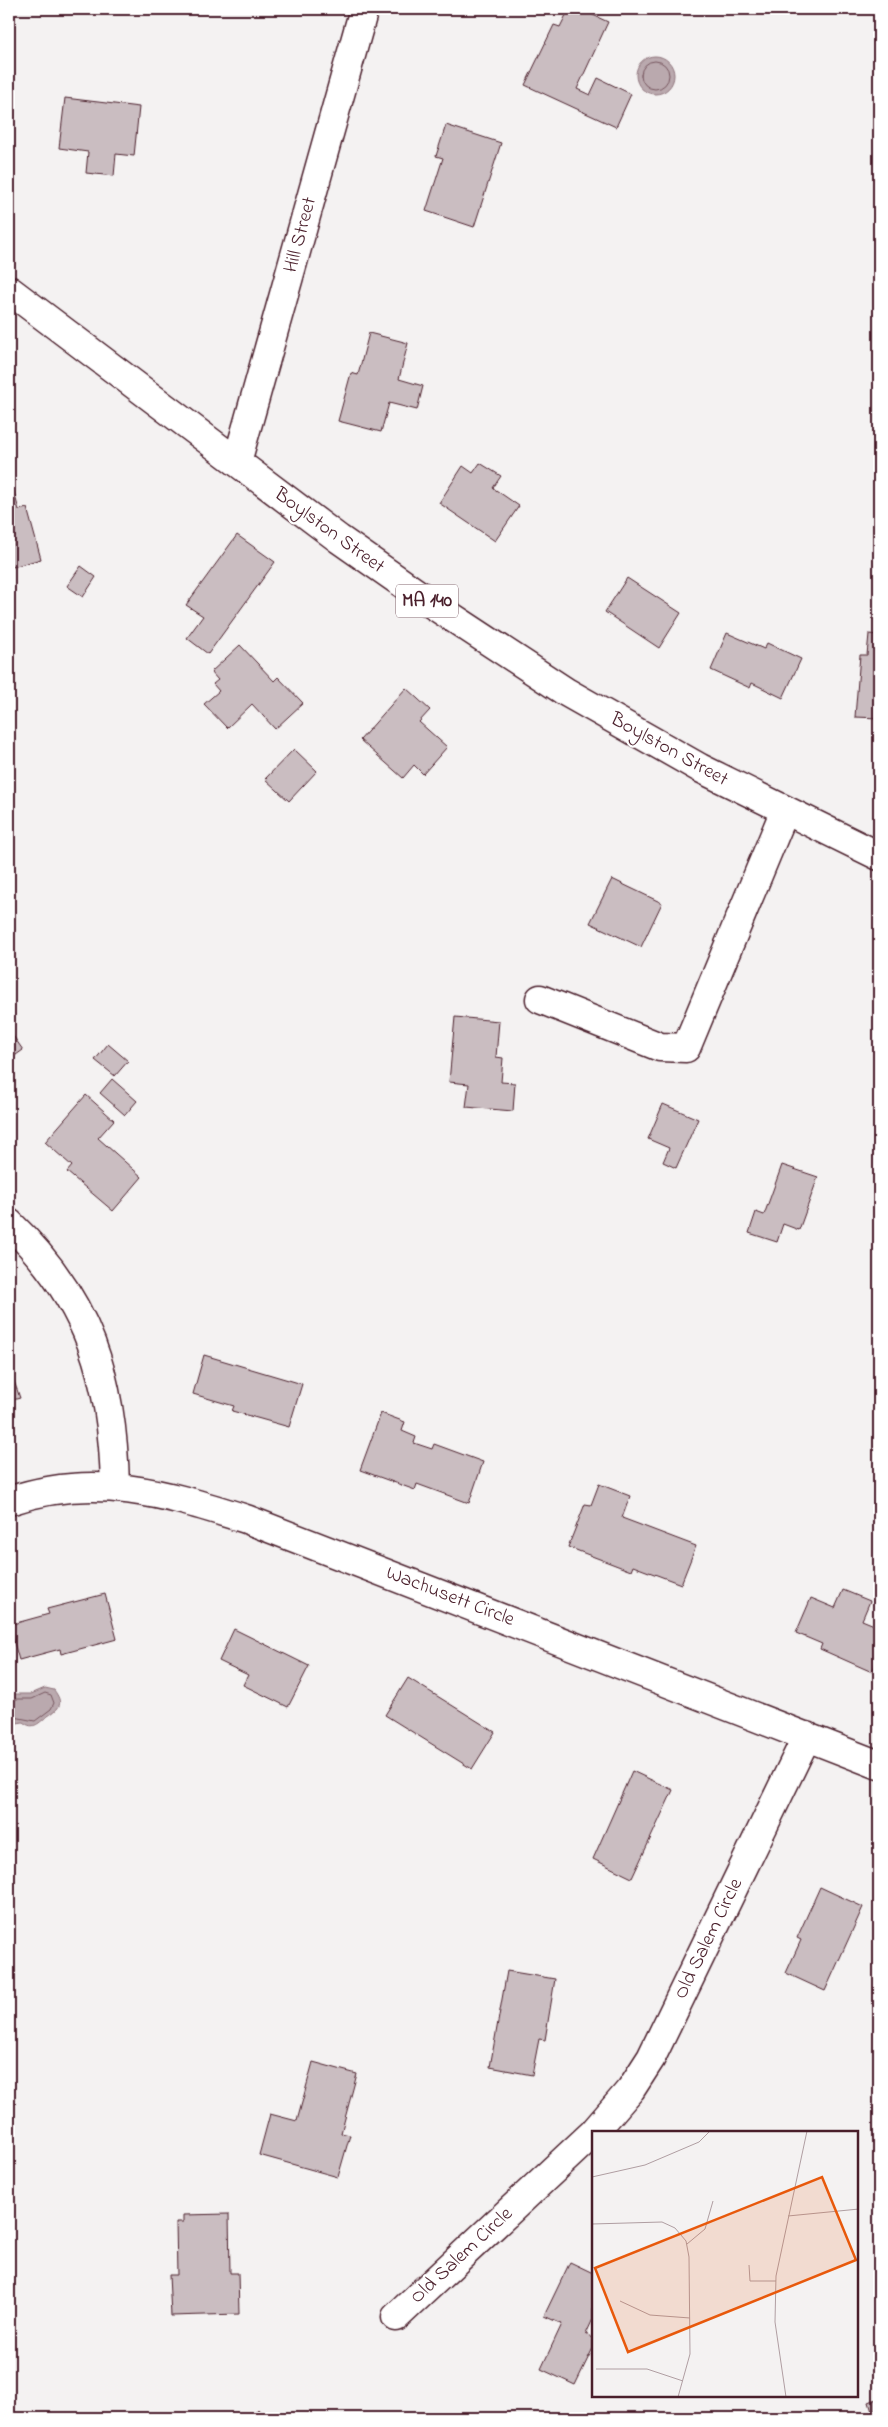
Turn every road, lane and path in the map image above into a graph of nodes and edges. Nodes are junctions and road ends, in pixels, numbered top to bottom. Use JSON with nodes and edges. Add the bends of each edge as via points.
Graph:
{"nodes":[{"id":1,"x":364,"y":9,"type":"edge"},
{"id":2,"x":9,"y":290,"type":"edge"},
{"id":3,"x":237,"y":462,"type":"junction"},
{"id":4,"x":785,"y":810,"type":"junction"},
{"id":5,"x":879,"y":856,"type":"edge"},
{"id":6,"x":540,"y":999,"type":"dead end"},
{"id":7,"x":9,"y":1223,"type":"edge"},
{"id":8,"x":115,"y":1487,"type":"junction"},
{"id":9,"x":9,"y":1501,"type":"edge"},
{"id":10,"x":807,"y":1736,"type":"junction"},
{"id":11,"x":879,"y":1765,"type":"edge"},
{"id":12,"x":594,"y":2131,"type":"edge"},
{"id":13,"x":592,"y":2133,"type":"edge"},
{"id":14,"x":396,"y":2317,"type":"dead end"}],
"edges":[{"from":1,"to":3,"type":"street","name":"Hill Street"},
{"from":2,"to":3,"type":"street","name":"Boylston Street","number":"MA 140"},
{"from":3,"to":4,"type":"street","name":"Boylston Street","number":"MA 140","via":[[384,572],[566,692],[660,747]]},
{"from":4,"to":5,"type":"street","name":"Boylston Street","number":"MA 140"},
{"from":4,"to":6,"type":"street","via":[[686,1048],[660,1047]]},
{"from":7,"to":8,"type":"street","via":[[63,1286],[93,1347],[109,1405]]},
{"from":8,"to":9,"type":"street","name":"Wachusett Circle","via":[[47,1492]]},
{"from":8,"to":10,"type":"street","name":"Wachusett Circle","via":[[186,1500],[246,1519]]},
{"from":10,"to":11,"type":"street","name":"Wachusett Circle"},
{"from":10,"to":12,"type":"street","name":"Old Salem Circle","via":[[651,2058],[631,2088]]},
{"from":13,"to":14,"type":"street","name":"Old Salem Circle"}]}
